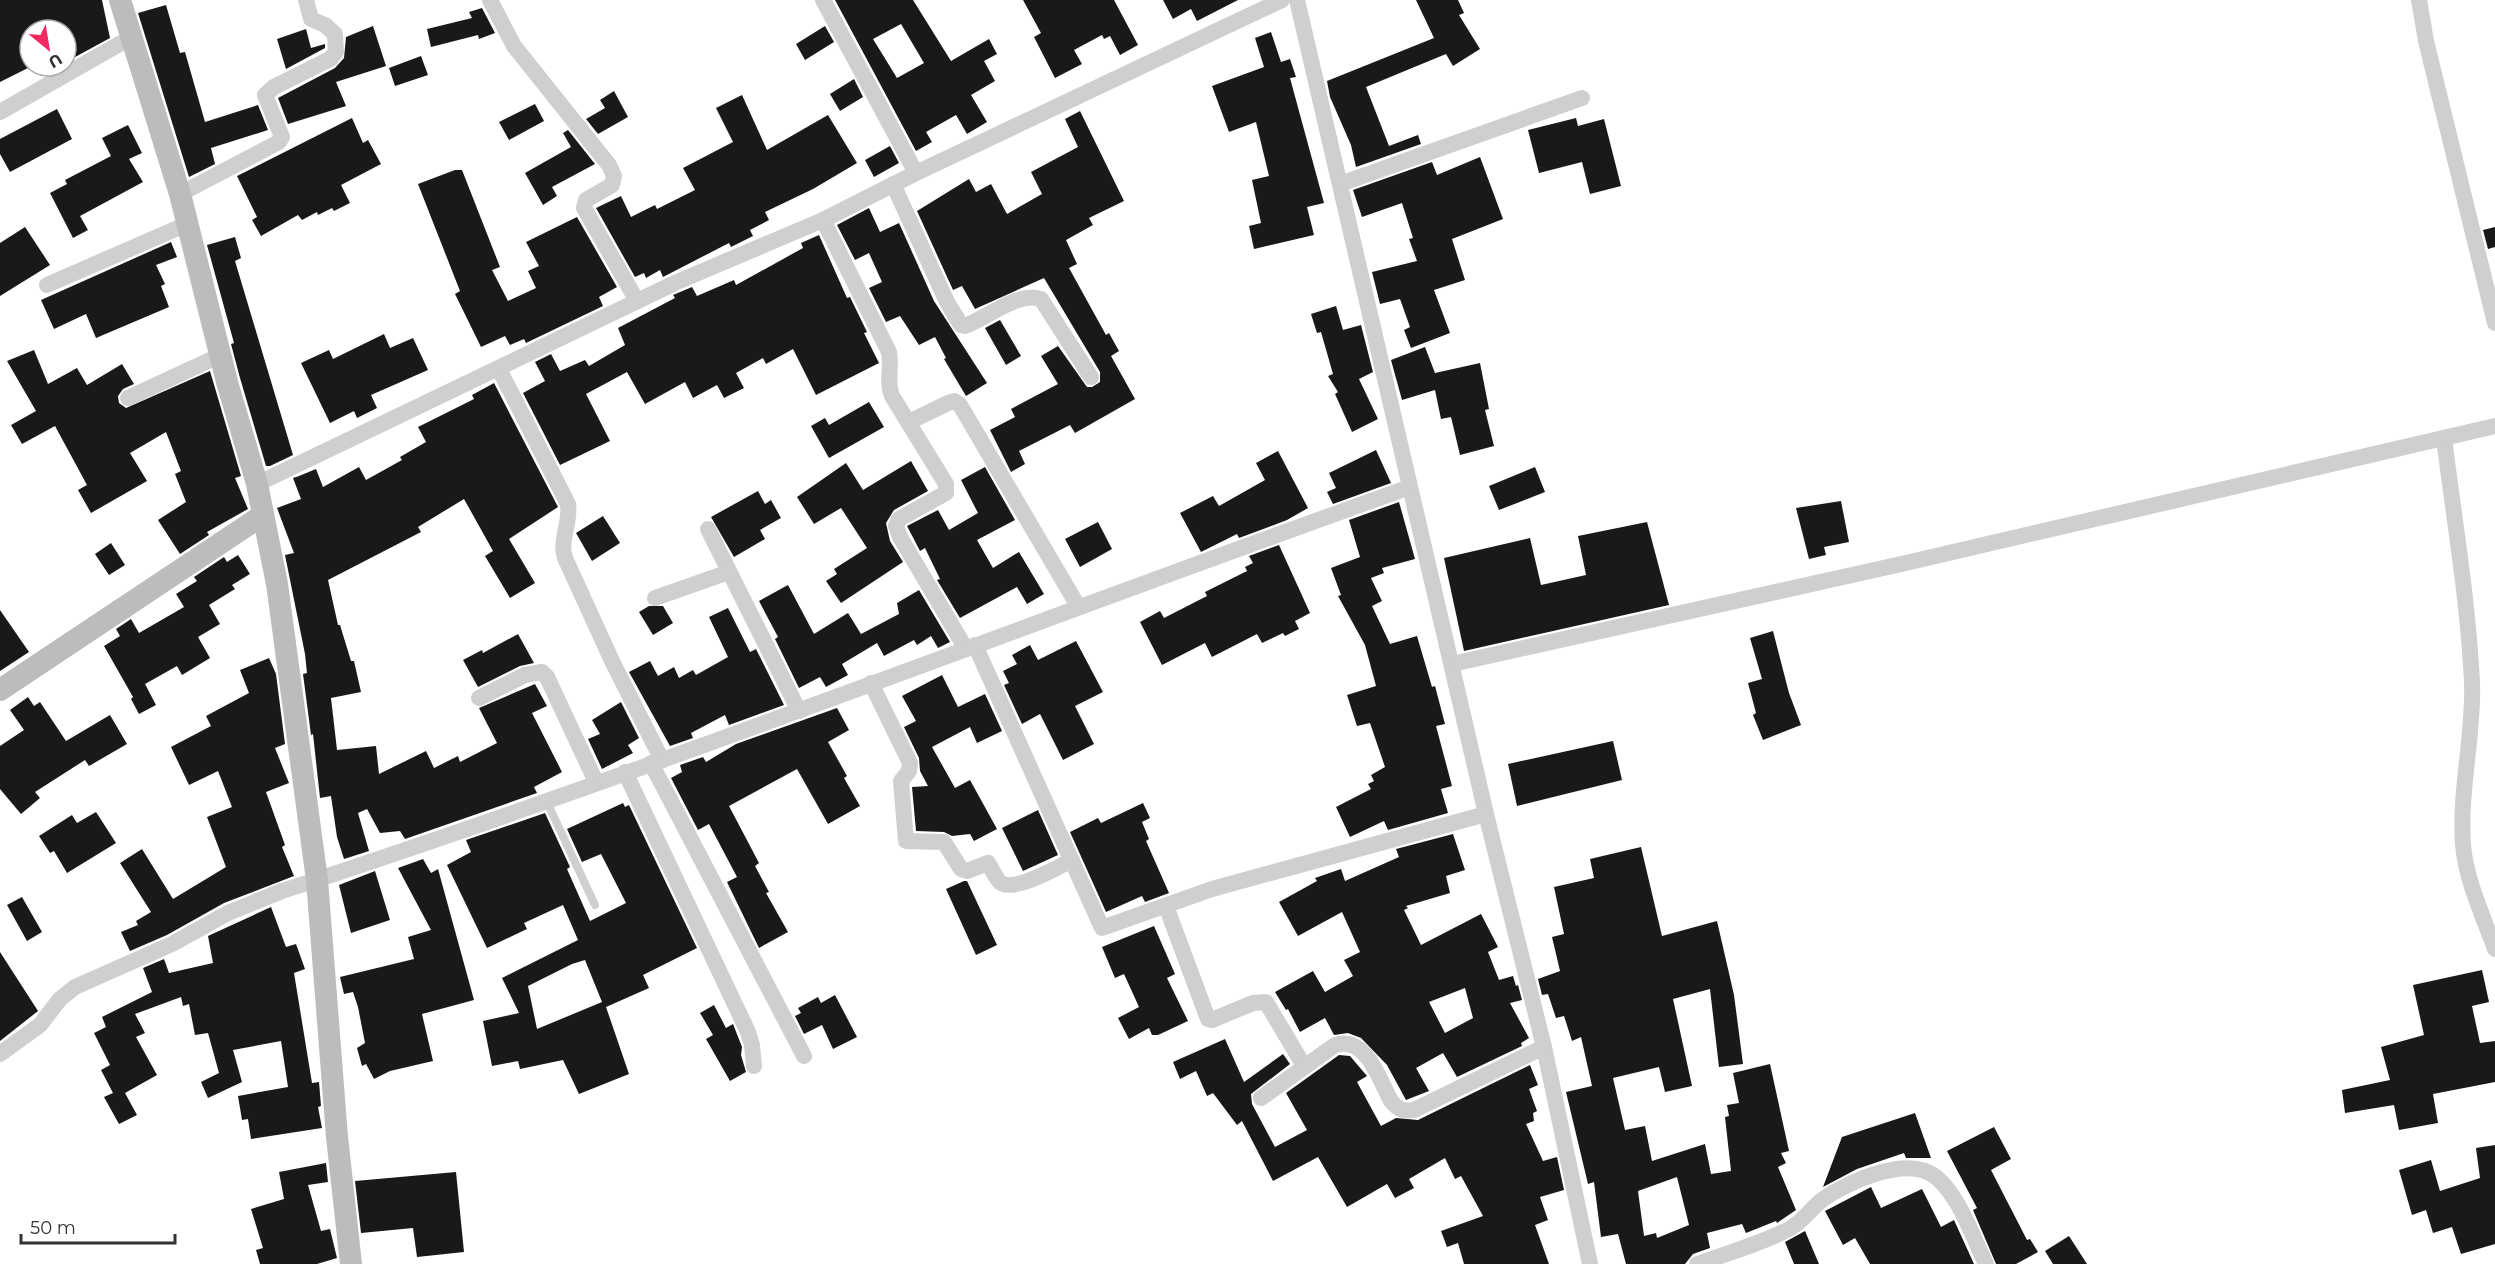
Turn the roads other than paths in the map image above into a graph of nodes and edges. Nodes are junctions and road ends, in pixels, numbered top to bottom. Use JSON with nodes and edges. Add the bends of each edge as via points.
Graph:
{"nodes":[{"id":1,"x":120,"y":0,"type":"edge"},
{"id":2,"x":306,"y":0,"type":"edge"},
{"id":3,"x":490,"y":0,"type":"edge"},
{"id":4,"x":823,"y":0,"type":"edge"},
{"id":5,"x":1282,"y":0,"type":"edge"},
{"id":6,"x":1297,"y":0,"type":"edge"},
{"id":7,"x":2419,"y":0,"type":"edge"},
{"id":8,"x":130,"y":38,"type":"junction"},
{"id":9,"x":1582,"y":98,"type":"dead end"},
{"id":10,"x":0,"y":112,"type":"edge"},
{"id":11,"x":916,"y":172,"type":"junction"},
{"id":12,"x":893,"y":184,"type":"junction"},
{"id":13,"x":1340,"y":184,"type":"junction"},
{"id":14,"x":180,"y":194,"type":"junction"},
{"id":15,"x":823,"y":220,"type":"junction"},
{"id":16,"x":187,"y":224,"type":"junction"},
{"id":17,"x":47,"y":285,"type":"dead end"},
{"id":18,"x":637,"y":301,"type":"junction"},
{"id":19,"x":2495,"y":322,"type":"edge"},
{"id":20,"x":221,"y":355,"type":"junction"},
{"id":21,"x":498,"y":369,"type":"junction"},
{"id":22,"x":1092,"y":377,"type":"dead end"},
{"id":23,"x":128,"y":398,"type":"dead end"},
{"id":24,"x":909,"y":422,"type":"junction"},
{"id":25,"x":2495,"y":426,"type":"edge"},
{"id":26,"x":2444,"y":438,"type":"junction"},
{"id":27,"x":257,"y":484,"type":"junction"},
{"id":28,"x":1410,"y":487,"type":"junction"},
{"id":29,"x":263,"y":515,"type":"junction"},
{"id":30,"x":708,"y":529,"type":"dead end"},
{"id":31,"x":729,"y":572,"type":"junction"},
{"id":32,"x":655,"y":598,"type":"dead end"},
{"id":33,"x":1078,"y":606,"type":"junction"},
{"id":34,"x":971,"y":647,"type":"junction"},
{"id":35,"x":1452,"y":664,"type":"junction"},
{"id":36,"x":871,"y":683,"type":"junction"},
{"id":37,"x":0,"y":690,"type":"edge"},
{"id":38,"x":479,"y":699,"type":"dead end"},
{"id":39,"x":799,"y":711,"type":"junction"},
{"id":40,"x":656,"y":761,"type":"junction"},
{"id":41,"x":625,"y":772,"type":"junction"},
{"id":42,"x":596,"y":782,"type":"junction"},
{"id":43,"x":546,"y":800,"type":"junction"},
{"id":44,"x":1486,"y":814,"type":"junction"},
{"id":45,"x":1072,"y":861,"type":"junction"},
{"id":46,"x":316,"y":880,"type":"junction"},
{"id":47,"x":595,"y":905,"type":"dead end"},
{"id":48,"x":1166,"y":906,"type":"junction"},
{"id":49,"x":2495,"y":949,"type":"edge"},
{"id":50,"x":1544,"y":1047,"type":"junction"},
{"id":51,"x":0,"y":1054,"type":"edge"},
{"id":52,"x":804,"y":1056,"type":"dead end"},
{"id":53,"x":754,"y":1066,"type":"dead end"},
{"id":54,"x":1304,"y":1066,"type":"junction"},
{"id":55,"x":1261,"y":1098,"type":"dead end"},
{"id":56,"x":1720,"y":1260,"type":"edge"},
{"id":57,"x":351,"y":1264,"type":"edge"},
{"id":58,"x":1590,"y":1264,"type":"edge"},
{"id":59,"x":1697,"y":1264,"type":"edge"},
{"id":60,"x":1986,"y":1264,"type":"edge"}],
"edges":[{"from":1,"to":8,"type":"street"},
{"from":2,"to":14,"type":"street","via":[[311,19],[335,34],[336,52],[265,95],[282,137],[279,142]]},
{"from":3,"to":18,"type":"street","via":[[514,46],[609,165],[614,176],[612,185],[586,200],[584,208]]},
{"from":4,"to":11,"type":"street"},
{"from":5,"to":11,"type":"street"},
{"from":6,"to":13,"type":"street"},
{"from":7,"to":19,"type":"street"},
{"from":8,"to":10,"type":"street"},
{"from":8,"to":14,"type":"street"},
{"from":9,"to":13,"type":"street"},
{"from":11,"to":12,"type":"street"},
{"from":12,"to":15,"type":"street"},
{"from":12,"to":22,"type":"street","via":[[961,325],[977,322],[1021,299],[1041,299]]},
{"from":13,"to":28,"type":"street"},
{"from":14,"to":16,"type":"street"},
{"from":15,"to":18,"type":"street"},
{"from":15,"to":24,"type":"street","via":[[889,352],[892,365],[887,385]]},
{"from":16,"to":17,"type":"street"},
{"from":16,"to":20,"type":"street"},
{"from":18,"to":21,"type":"street"},
{"from":20,"to":23,"type":"street"},
{"from":20,"to":27,"type":"street"},
{"from":21,"to":27,"type":"street"},
{"from":21,"to":40,"type":"street","via":[[568,504],[570,516],[562,543],[565,558]]},
{"from":24,"to":33,"type":"street","via":[[948,403],[960,405]]},
{"from":24,"to":34,"type":"street","via":[[942,476],[946,493],[899,519],[896,526]]},
{"from":25,"to":26,"type":"street"},
{"from":26,"to":35,"type":"street"},
{"from":26,"to":49,"type":"street","via":[[2472,683],[2463,847]]},
{"from":27,"to":29,"type":"street"},
{"from":28,"to":33,"type":"street"},
{"from":28,"to":35,"type":"street"},
{"from":29,"to":37,"type":"street"},
{"from":29,"to":46,"type":"street","via":[[295,704]]},
{"from":30,"to":31,"type":"street"},
{"from":31,"to":32,"type":"street"},
{"from":31,"to":39,"type":"street"},
{"from":33,"to":34,"type":"street"},
{"from":34,"to":36,"type":"street"},
{"from":34,"to":45,"type":"street"},
{"from":35,"to":44,"type":"street"},
{"from":36,"to":39,"type":"street"},
{"from":36,"to":45,"type":"street","via":[[910,763],[902,781],[906,841],[944,843],[961,869],[967,871],[988,863],[999,882],[1009,886]]},
{"from":38,"to":42,"type":"street","via":[[525,675],[542,672]]},
{"from":39,"to":40,"type":"street"},
{"from":40,"to":41,"type":"street"},
{"from":40,"to":52,"type":"street"},
{"from":41,"to":42,"type":"street"},
{"from":41,"to":53,"type":"street","via":[[748,1032]]},
{"from":42,"to":43,"type":"street"},
{"from":43,"to":46,"type":"street"},
{"from":43,"to":47,"type":"lane"},
{"from":44,"to":48,"type":"street","via":[[1212,889]]},
{"from":44,"to":50,"type":"street"},
{"from":45,"to":48,"type":"street","via":[[1102,928]]},
{"from":46,"to":51,"type":"street","via":[[228,913],[172,944],[75,987],[40,1025]]},
{"from":46,"to":57,"type":"street"},
{"from":48,"to":54,"type":"street","via":[[1208,1019],[1266,1002]]},
{"from":50,"to":54,"type":"street","via":[[1407,1111],[1391,1101],[1363,1051],[1355,1044],[1346,1041],[1335,1045]]},
{"from":50,"to":58,"type":"street"},
{"from":54,"to":55,"type":"street"},
{"from":56,"to":59,"type":"street"},
{"from":56,"to":60,"type":"street","via":[[1790,1229],[1820,1202],[1856,1182],[1899,1168],[1914,1168],[1924,1170],[1944,1186]]}]}
